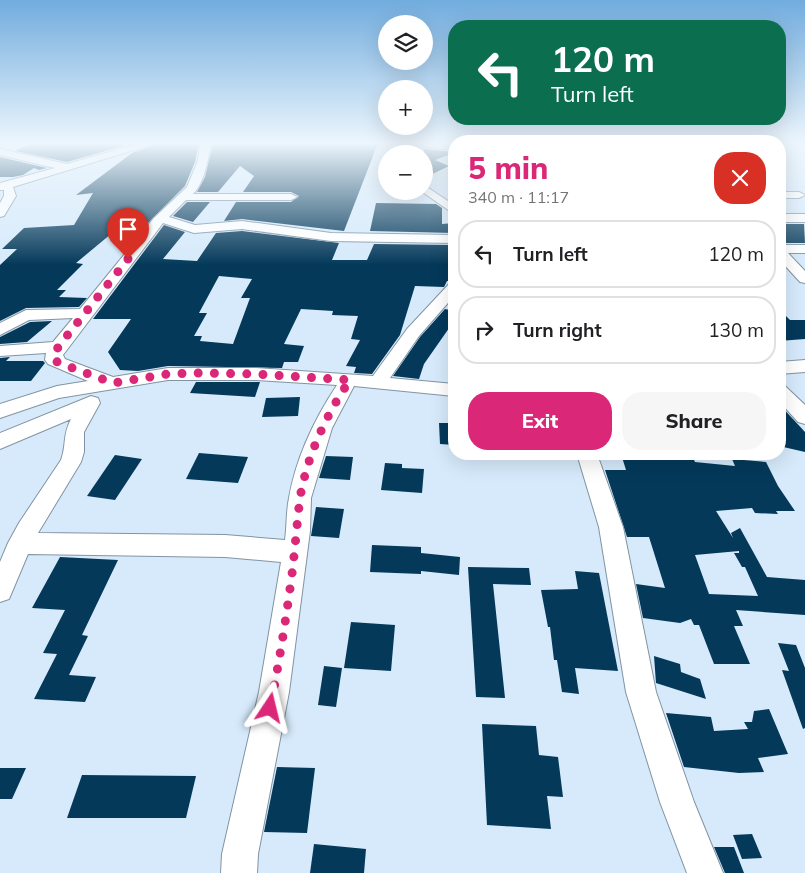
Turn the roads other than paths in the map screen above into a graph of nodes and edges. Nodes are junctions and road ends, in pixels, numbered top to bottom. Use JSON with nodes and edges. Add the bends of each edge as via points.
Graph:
{"nodes":[{"id":1,"x":194,"y":184,"type":"edge"},
{"id":2,"x":1,"y":186,"type":"edge"},
{"id":3,"x":433,"y":195,"type":"edge"},
{"id":4,"x":786,"y":195,"type":"edge"},
{"id":5,"x":799,"y":195,"type":"dead end"},
{"id":6,"x":183,"y":197,"type":"junction"},
{"id":7,"x":291,"y":197,"type":"dead end"},
{"id":8,"x":448,"y":206,"type":"edge"},
{"id":9,"x":0,"y":213,"type":"edge"},
{"id":10,"x":161,"y":218,"type":"junction"},
{"id":11,"x":786,"y":218,"type":"edge"},
{"id":12,"x":805,"y":218,"type":"edge"},
{"id":13,"x":448,"y":239,"type":"edge"},
{"id":14,"x":786,"y":250,"type":"edge"},
{"id":15,"x":805,"y":250,"type":"edge"},
{"id":16,"x":786,"y":258,"type":"edge"},
{"id":17,"x":805,"y":279,"type":"edge"},
{"id":18,"x":448,"y":293,"type":"edge"},
{"id":19,"x":87,"y":313,"type":"junction"},
{"id":20,"x":0,"y":330,"type":"edge"},
{"id":21,"x":58,"y":347,"type":"junction"},
{"id":22,"x":0,"y":351,"type":"edge"},
{"id":23,"x":805,"y":366,"type":"edge"},
{"id":24,"x":786,"y":367,"type":"edge"},
{"id":25,"x":137,"y":379,"type":"junction"},
{"id":26,"x":350,"y":380,"type":"junction"},
{"id":27,"x":113,"y":383,"type":"junction"},
{"id":28,"x":378,"y":383,"type":"junction"},
{"id":29,"x":448,"y":389,"type":"edge"},
{"id":30,"x":786,"y":397,"type":"edge"},
{"id":31,"x":89,"y":404,"type":"junction"},
{"id":32,"x":0,"y":411,"type":"edge"},
{"id":33,"x":805,"y":417,"type":"edge"},
{"id":34,"x":0,"y":441,"type":"edge"},
{"id":35,"x":589,"y":460,"type":"edge"},
{"id":36,"x":20,"y":543,"type":"junction"},
{"id":37,"x":295,"y":552,"type":"junction"},
{"id":38,"x":2,"y":579,"type":"edge"},
{"id":39,"x":239,"y":873,"type":"edge"},
{"id":40,"x":705,"y":873,"type":"edge"}],
"edges":[{"from":1,"to":6,"type":"street"},
{"from":2,"to":9,"type":"street","via":[[9,188],[10,196]]},
{"from":3,"to":8,"type":"street"},
{"from":4,"to":5,"type":"street"},
{"from":6,"to":7,"type":"street"},
{"from":6,"to":10,"type":"street"},
{"from":10,"to":13,"type":"street","via":[[194,229],[242,225],[341,238]]},
{"from":10,"to":19,"type":"street"},
{"from":11,"to":12,"type":"street"},
{"from":14,"to":15,"type":"street"},
{"from":16,"to":17,"type":"street"},
{"from":18,"to":28,"type":"street","via":[[395,354]]},
{"from":19,"to":20,"type":"street","via":[[30,314]]},
{"from":19,"to":21,"type":"street"},
{"from":21,"to":22,"type":"street"},
{"from":21,"to":27,"type":"street","via":[[54,360]]},
{"from":23,"to":24,"type":"street"},
{"from":25,"to":26,"type":"street","via":[[196,373]]},
{"from":25,"to":27,"type":"street"},
{"from":25,"to":31,"type":"street"},
{"from":26,"to":28,"type":"street"},
{"from":26,"to":37,"type":"street","via":[[332,407],[308,468],[300,498]]},
{"from":27,"to":32,"type":"street","via":[[57,392]]},
{"from":28,"to":29,"type":"street"},
{"from":30,"to":33,"type":"street"},
{"from":31,"to":34,"type":"street"},
{"from":31,"to":36,"type":"street","via":[[74,432],[71,462]]},
{"from":35,"to":40,"type":"street","via":[[611,528],[641,692],[677,802]]},
{"from":36,"to":37,"type":"street","via":[[225,546]]},
{"from":36,"to":38,"type":"street"},
{"from":37,"to":39,"type":"street","via":[[274,692],[240,854]]}]}
